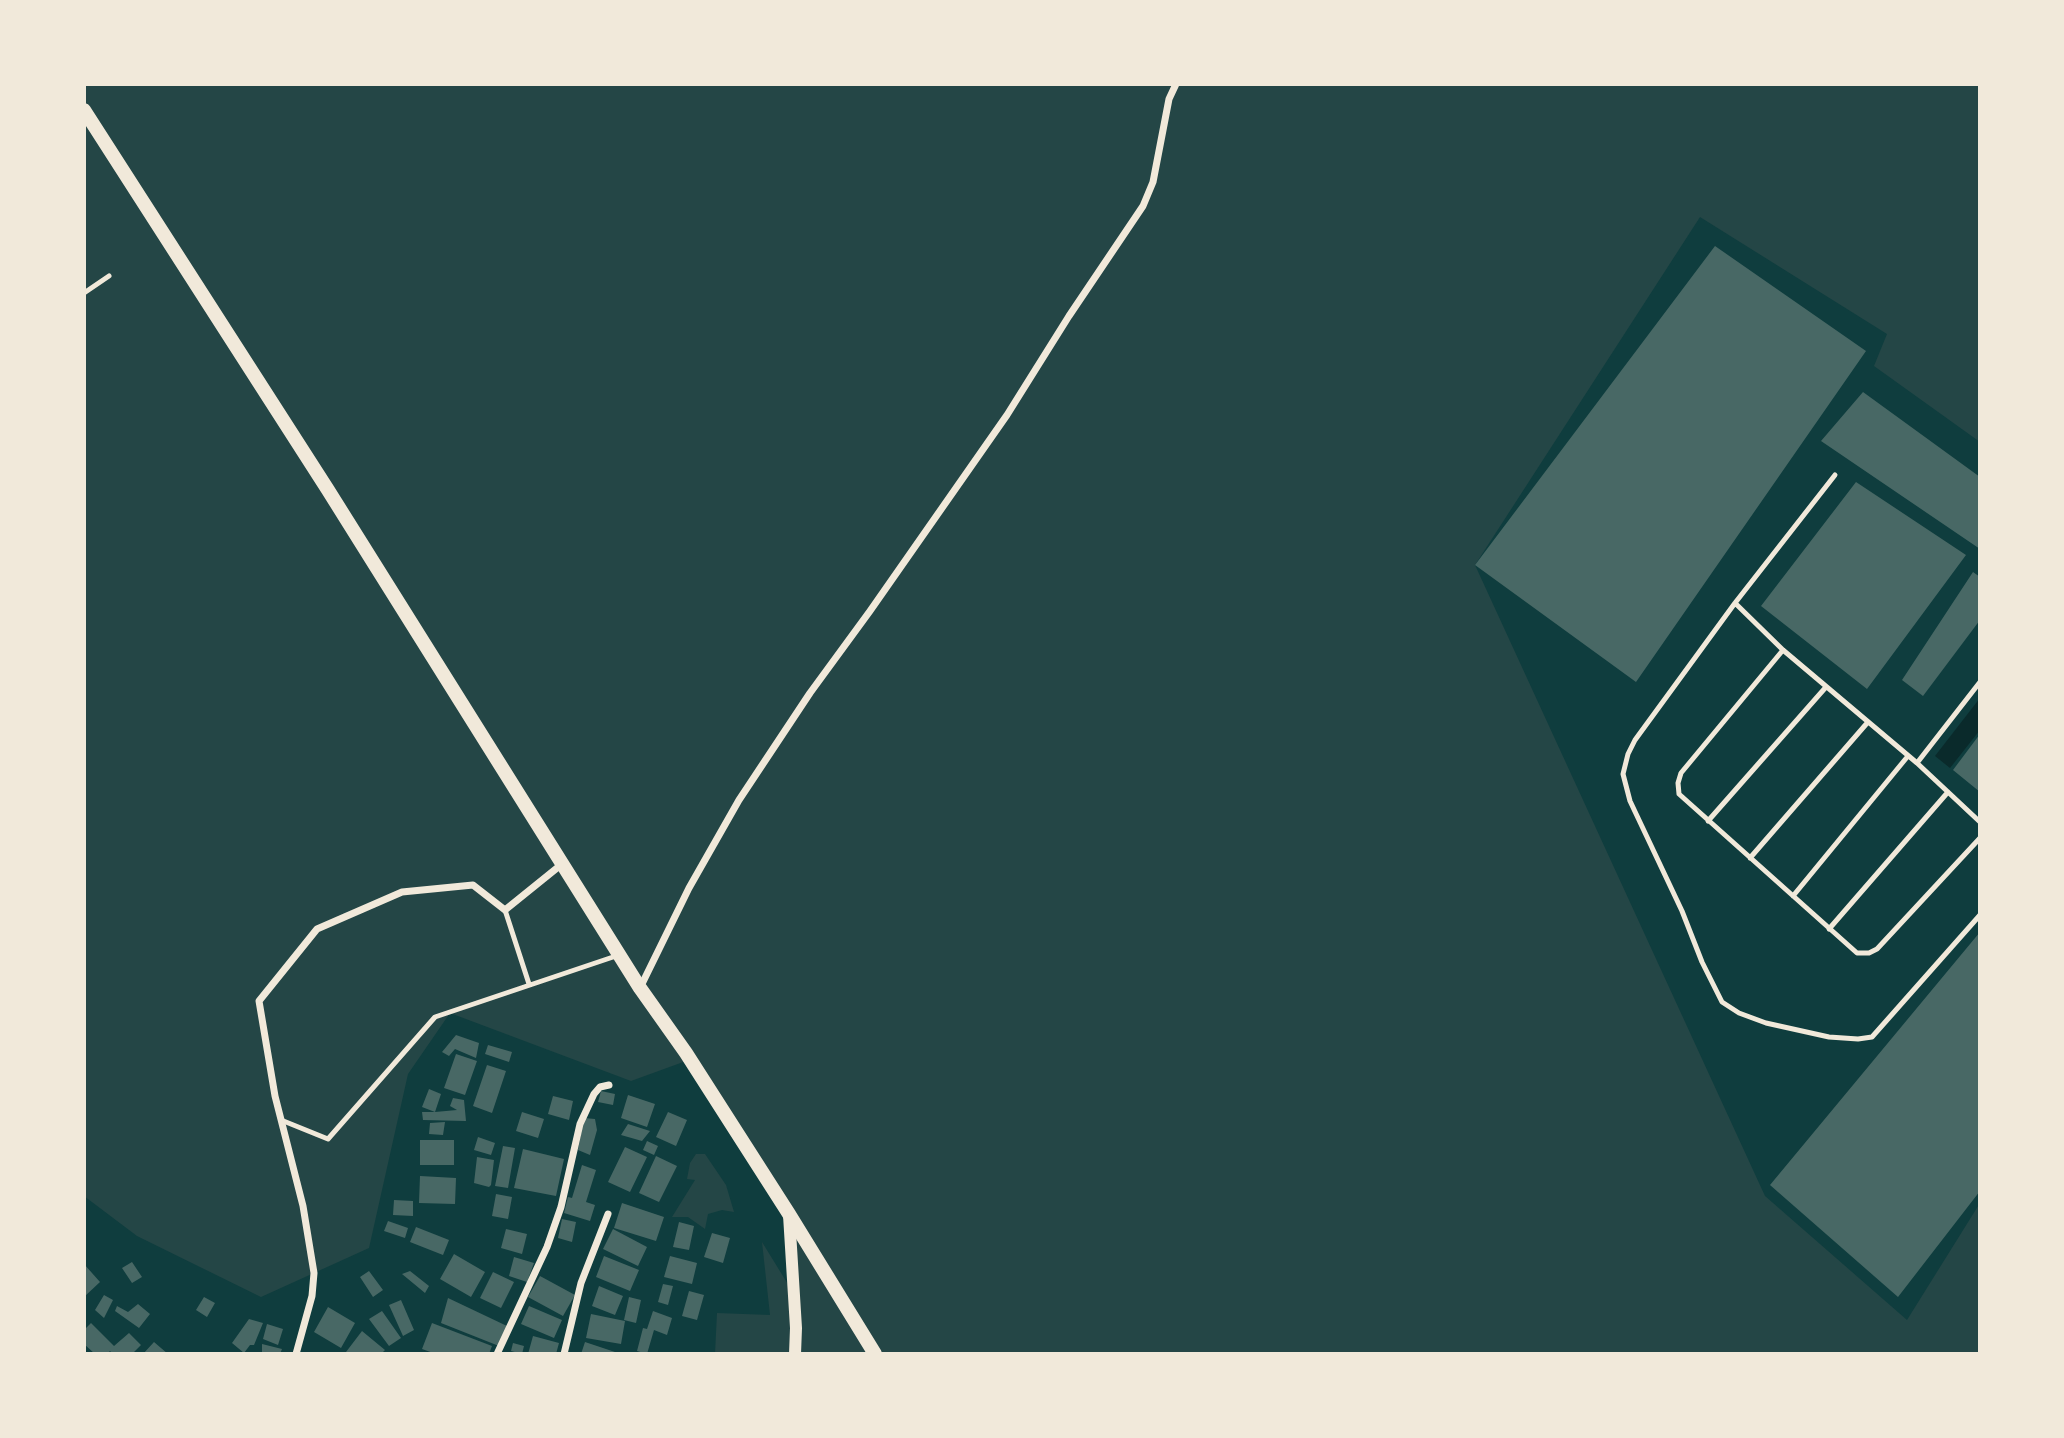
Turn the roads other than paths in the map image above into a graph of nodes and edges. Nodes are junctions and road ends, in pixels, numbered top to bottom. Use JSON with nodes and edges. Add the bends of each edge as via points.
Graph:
{"nodes":[{"id":1,"x":1176,"y":84,"type":"edge"},
{"id":2,"x":84,"y":110,"type":"edge"},
{"id":3,"x":109,"y":276,"type":"dead end"},
{"id":4,"x":84,"y":293,"type":"edge"},
{"id":5,"x":1835,"y":475,"type":"dead end"},
{"id":6,"x":1735,"y":603,"type":"junction"},
{"id":7,"x":1783,"y":650,"type":"junction"},
{"id":8,"x":1980,"y":682,"type":"edge"},
{"id":9,"x":1826,"y":687,"type":"junction"},
{"id":10,"x":1868,"y":722,"type":"junction"},
{"id":11,"x":1908,"y":756,"type":"junction"},
{"id":12,"x":1917,"y":763,"type":"junction"},
{"id":13,"x":1948,"y":792,"type":"junction"},
{"id":14,"x":1708,"y":821,"type":"junction"},
{"id":15,"x":1980,"y":822,"type":"edge"},
{"id":16,"x":1980,"y":838,"type":"edge"},
{"id":17,"x":1750,"y":858,"type":"junction"},
{"id":18,"x":562,"y":864,"type":"junction"},
{"id":19,"x":1793,"y":896,"type":"junction"},
{"id":20,"x":505,"y":910,"type":"junction"},
{"id":21,"x":1980,"y":915,"type":"edge"},
{"id":22,"x":1829,"y":929,"type":"junction"},
{"id":23,"x":619,"y":955,"type":"junction"},
{"id":24,"x":529,"y":984,"type":"junction"},
{"id":25,"x":640,"y":988,"type":"junction"},
{"id":26,"x":610,"y":1085,"type":"dead end"},
{"id":27,"x":281,"y":1120,"type":"junction"},
{"id":28,"x":608,"y":1214,"type":"dead end"},
{"id":29,"x":789,"y":1214,"type":"junction"},
{"id":30,"x":296,"y":1354,"type":"edge"},
{"id":31,"x":497,"y":1354,"type":"edge"},
{"id":32,"x":564,"y":1354,"type":"edge"},
{"id":33,"x":795,"y":1354,"type":"edge"},
{"id":34,"x":875,"y":1354,"type":"edge"}],
"edges":[{"from":1,"to":25,"type":"street","via":[[1143,206],[1007,415],[739,800],[688,888]]},
{"from":2,"to":18,"type":"main road"},
{"from":3,"to":4,"type":"lane"},
{"from":5,"to":6,"type":"lane"},
{"from":6,"to":7,"type":"lane"},
{"from":6,"to":21,"type":"lane","via":[[1634,740],[1623,774],[1635,812],[1722,1002],[1739,1013],[1793,1030],[1829,1037],[1872,1037]]},
{"from":7,"to":9,"type":"lane"},
{"from":7,"to":14,"type":"lane","via":[[1681,773],[1679,794]]},
{"from":8,"to":12,"type":"lane"},
{"from":9,"to":10,"type":"lane"},
{"from":9,"to":14,"type":"lane"},
{"from":10,"to":11,"type":"lane"},
{"from":10,"to":17,"type":"lane"},
{"from":11,"to":12,"type":"lane"},
{"from":11,"to":19,"type":"lane"},
{"from":12,"to":13,"type":"lane"},
{"from":13,"to":15,"type":"lane"},
{"from":13,"to":22,"type":"lane"},
{"from":14,"to":17,"type":"lane"},
{"from":16,"to":22,"type":"lane","via":[[1877,949],[1857,953]]},
{"from":17,"to":19,"type":"lane"},
{"from":18,"to":20,"type":"street"},
{"from":18,"to":23,"type":"main road"},
{"from":19,"to":22,"type":"lane"},
{"from":20,"to":24,"type":"lane"},
{"from":20,"to":27,"type":"street","via":[[473,885],[401,892],[317,929],[259,1001]]},
{"from":23,"to":24,"type":"lane"},
{"from":23,"to":25,"type":"main road"},
{"from":24,"to":27,"type":"lane","via":[[435,1017],[328,1139]]},
{"from":25,"to":29,"type":"main road"},
{"from":26,"to":31,"type":"street","via":[[594,1094],[580,1124],[547,1247]]},
{"from":27,"to":30,"type":"street","via":[[314,1273],[313,1296]]},
{"from":28,"to":32,"type":"street","via":[[581,1283]]},
{"from":29,"to":33,"type":"street"},
{"from":29,"to":34,"type":"main road"}]}
